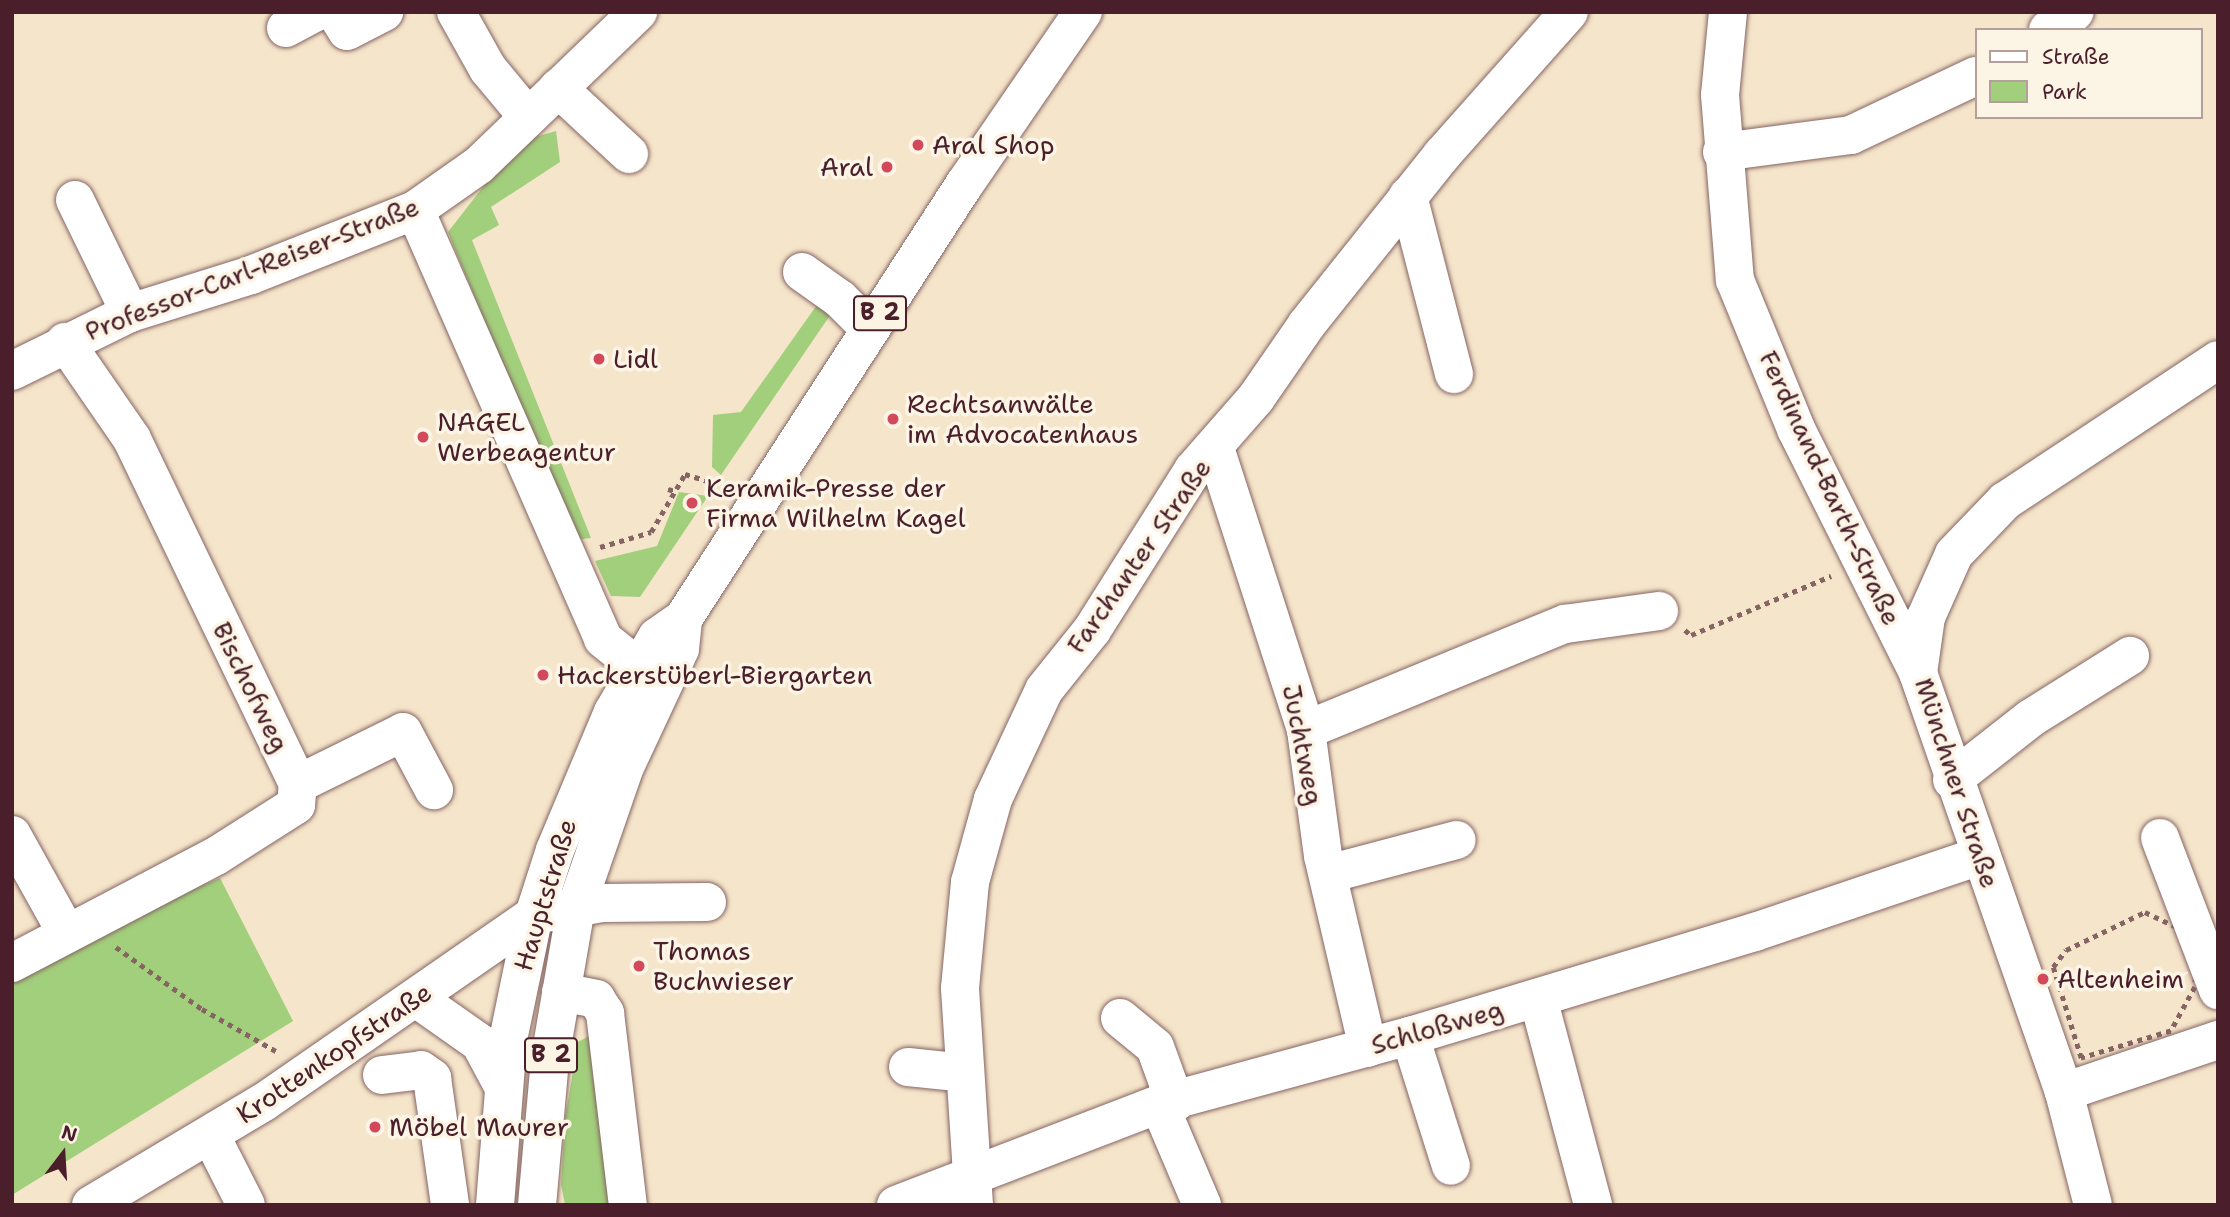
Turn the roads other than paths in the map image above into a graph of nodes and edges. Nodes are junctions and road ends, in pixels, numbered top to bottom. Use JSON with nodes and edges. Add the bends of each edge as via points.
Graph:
{"nodes":[{"id":1,"x":335,"y":12,"type":"edge"},
{"id":2,"x":384,"y":12,"type":"edge"},
{"id":3,"x":456,"y":12,"type":"edge"},
{"id":4,"x":638,"y":12,"type":"edge"},
{"id":5,"x":1083,"y":12,"type":"edge"},
{"id":6,"x":1569,"y":12,"type":"edge"},
{"id":7,"x":1728,"y":12,"type":"edge"},
{"id":8,"x":2075,"y":12,"type":"edge"},
{"id":9,"x":2051,"y":28,"type":"edge"},
{"id":10,"x":1974,"y":77,"type":"edge"},
{"id":11,"x":558,"y":88,"type":"junction"},
{"id":12,"x":527,"y":116,"type":"junction"},
{"id":13,"x":1722,"y":152,"type":"junction"},
{"id":14,"x":629,"y":154,"type":"dead end"},
{"id":15,"x":1408,"y":195,"type":"junction"},
{"id":16,"x":75,"y":200,"type":"dead end"},
{"id":17,"x":415,"y":210,"type":"junction"},
{"id":18,"x":802,"y":272,"type":"dead end"},
{"id":19,"x":130,"y":313,"type":"junction"},
{"id":20,"x":870,"y":328,"type":"junction"},
{"id":21,"x":65,"y":342,"type":"junction"},
{"id":22,"x":2218,"y":360,"type":"edge"},
{"id":23,"x":12,"y":371,"type":"edge"},
{"id":24,"x":1454,"y":374,"type":"dead end"},
{"id":25,"x":1215,"y":448,"type":"junction"},
{"id":26,"x":1659,"y":611,"type":"road end"},
{"id":27,"x":683,"y":619,"type":"junction"},
{"id":28,"x":2130,"y":656,"type":"dead end"},
{"id":29,"x":639,"y":668,"type":"junction"},
{"id":30,"x":1918,"y":673,"type":"junction"},
{"id":31,"x":1306,"y":730,"type":"junction"},
{"id":32,"x":1952,"y":780,"type":"junction"},
{"id":33,"x":298,"y":784,"type":"junction"},
{"id":34,"x":434,"y":790,"type":"dead end"},
{"id":35,"x":12,"y":835,"type":"edge"},
{"id":36,"x":2160,"y":838,"type":"dead end"},
{"id":37,"x":1457,"y":840,"type":"dead end"},
{"id":38,"x":1979,"y":856,"type":"junction"},
{"id":39,"x":1328,"y":874,"type":"junction"},
{"id":40,"x":708,"y":902,"type":"dead end"},
{"id":41,"x":576,"y":908,"type":"junction"},
{"id":42,"x":534,"y":915,"type":"junction"},
{"id":43,"x":75,"y":928,"type":"junction"},
{"id":44,"x":12,"y":963,"type":"edge"},
{"id":45,"x":2218,"y":990,"type":"edge"},
{"id":46,"x":561,"y":992,"type":"junction"},
{"id":47,"x":416,"y":998,"type":"junction"},
{"id":48,"x":1538,"y":998,"type":"junction"},
{"id":49,"x":1120,"y":1018,"type":"dead end"},
{"id":50,"x":1410,"y":1036,"type":"junction"},
{"id":51,"x":2218,"y":1040,"type":"edge"},
{"id":52,"x":1368,"y":1048,"type":"junction"},
{"id":53,"x":908,"y":1067,"type":"dead end"},
{"id":54,"x":965,"y":1073,"type":"junction"},
{"id":55,"x":382,"y":1075,"type":"dead end"},
{"id":56,"x":502,"y":1084,"type":"junction"},
{"id":57,"x":2064,"y":1092,"type":"junction"},
{"id":58,"x":1167,"y":1103,"type":"junction"},
{"id":59,"x":211,"y":1136,"type":"junction"},
{"id":60,"x":1451,"y":1166,"type":"dead end"},
{"id":61,"x":972,"y":1191,"type":"edge"},
{"id":62,"x":90,"y":1205,"type":"edge"},
{"id":63,"x":246,"y":1205,"type":"edge"},
{"id":64,"x":450,"y":1205,"type":"edge"},
{"id":65,"x":495,"y":1205,"type":"edge"},
{"id":66,"x":537,"y":1205,"type":"edge"},
{"id":67,"x":628,"y":1205,"type":"edge"},
{"id":68,"x":896,"y":1205,"type":"edge"},
{"id":69,"x":1202,"y":1205,"type":"edge"},
{"id":70,"x":1593,"y":1205,"type":"edge"},
{"id":71,"x":2093,"y":1205,"type":"edge"}],
"edges":[{"from":1,"to":2,"type":"street","via":[[347,31]]},
{"from":3,"to":12,"type":"street","via":[[488,68]]},
{"from":4,"to":11,"type":"street","name":"Professor-Carl-Reiser-Straße"},
{"from":5,"to":20,"type":"street","name":"Hauptstraße","number":"B 2"},
{"from":6,"to":15,"type":"street","name":"Farchanter Straße"},
{"from":7,"to":13,"type":"street","name":"Ferdinand-Barth-Straße","via":[[1720,95]]},
{"from":8,"to":9,"type":"street"},
{"from":10,"to":13,"type":"street","via":[[1850,135]]},
{"from":11,"to":12,"type":"street","name":"Professor-Carl-Reiser-Straße"},
{"from":11,"to":14,"type":"street"},
{"from":12,"to":17,"type":"street","name":"Professor-Carl-Reiser-Straße","via":[[479,165]]},
{"from":13,"to":30,"type":"street","name":"Ferdinand-Barth-Straße","via":[[1735,280],[1796,429]]},
{"from":15,"to":24,"type":"street"},
{"from":15,"to":25,"type":"street","name":"Farchanter Straße"},
{"from":16,"to":19,"type":"street"},
{"from":17,"to":19,"type":"street","name":"Professor-Carl-Reiser-Straße","via":[[239,279]]},
{"from":17,"to":29,"type":"street","via":[[603,639]]},
{"from":18,"to":20,"type":"street"},
{"from":19,"to":21,"type":"street","name":"Professor-Carl-Reiser-Straße"},
{"from":20,"to":27,"type":"street","name":"Hauptstraße","number":"B 2"},
{"from":21,"to":23,"type":"street","name":"Professor-Carl-Reiser-Straße"},
{"from":21,"to":33,"type":"street","name":"Bischofweg","via":[[132,439]]},
{"from":22,"to":30,"type":"street","name":"Münchner Straße","via":[[2005,501],[1954,555],[1926,617]]},
{"from":25,"to":31,"type":"street","name":"Juchtweg"},
{"from":25,"to":54,"type":"street","name":"Farchanter Straße","via":[[1193,470],[1092,630],[1044,691],[993,799],[969,895],[960,988]]},
{"from":26,"to":31,"type":"street","via":[[1565,624]]},
{"from":27,"to":29,"type":"street","name":"Hauptstraße","number":"B 2","via":[[657,637]]},
{"from":27,"to":41,"type":"street","name":"Hauptstraße","number":"B 2","via":[[680,649],[624,769]]},
{"from":28,"to":32,"type":"street","via":[[2031,718]]},
{"from":29,"to":42,"type":"street","name":"Hauptstraße","number":"B 2","via":[[587,767]]},
{"from":30,"to":32,"type":"street","name":"Münchner Straße"},
{"from":31,"to":39,"type":"street","name":"Juchtweg"},
{"from":32,"to":38,"type":"street","name":"Münchner Straße"},
{"from":33,"to":34,"type":"street","via":[[403,732]]},
{"from":33,"to":43,"type":"street","name":"Bischofweg","via":[[296,805],[181,876]]},
{"from":35,"to":43,"type":"street"},
{"from":36,"to":45,"type":"street"},
{"from":37,"to":39,"type":"street"},
{"from":38,"to":48,"type":"street","name":"Schloßweg","via":[[1755,932]]},
{"from":38,"to":57,"type":"street","name":"Münchner Straße"},
{"from":39,"to":52,"type":"street","name":"Juchtweg"},
{"from":40,"to":41,"type":"street","name":"Krottenkopfstraße"},
{"from":41,"to":42,"type":"street","name":"Krottenkopfstraße"},
{"from":41,"to":46,"type":"street","name":"Hauptstraße","number":"B 2"},
{"from":42,"to":47,"type":"street","name":"Krottenkopfstraße"},
{"from":42,"to":56,"type":"street","name":"Hauptstraße","number":"B 2"},
{"from":43,"to":44,"type":"street","name":"Bischofweg"},
{"from":46,"to":66,"type":"street","name":"Hauptstraße","number":"B 2","via":[[541,1130]]},
{"from":46,"to":67,"type":"street","via":[[596,999],[605,1013]]},
{"from":47,"to":56,"type":"street","via":[[480,1043]]},
{"from":47,"to":59,"type":"street","name":"Krottenkopfstraße"},
{"from":48,"to":50,"type":"street","name":"Schloßweg"},
{"from":48,"to":70,"type":"street"},
{"from":49,"to":58,"type":"street","via":[[1155,1048]]},
{"from":50,"to":52,"type":"street","name":"Schloßweg"},
{"from":50,"to":60,"type":"street"},
{"from":51,"to":57,"type":"street"},
{"from":52,"to":58,"type":"street","name":"Schloßweg"},
{"from":53,"to":54,"type":"street"},
{"from":54,"to":61,"type":"street","name":"Farchanter Straße"},
{"from":55,"to":64,"type":"street","via":[[421,1070],[432,1078]]},
{"from":56,"to":65,"type":"street","name":"Hauptstraße","number":"B 2"},
{"from":57,"to":71,"type":"street","name":"Münchner Straße"},
{"from":58,"to":61,"type":"street","name":"Schloßweg"},
{"from":58,"to":69,"type":"street"},
{"from":59,"to":62,"type":"street","name":"Krottenkopfstraße"},
{"from":59,"to":63,"type":"street"},
{"from":61,"to":68,"type":"street","name":"Schloßweg"}]}
